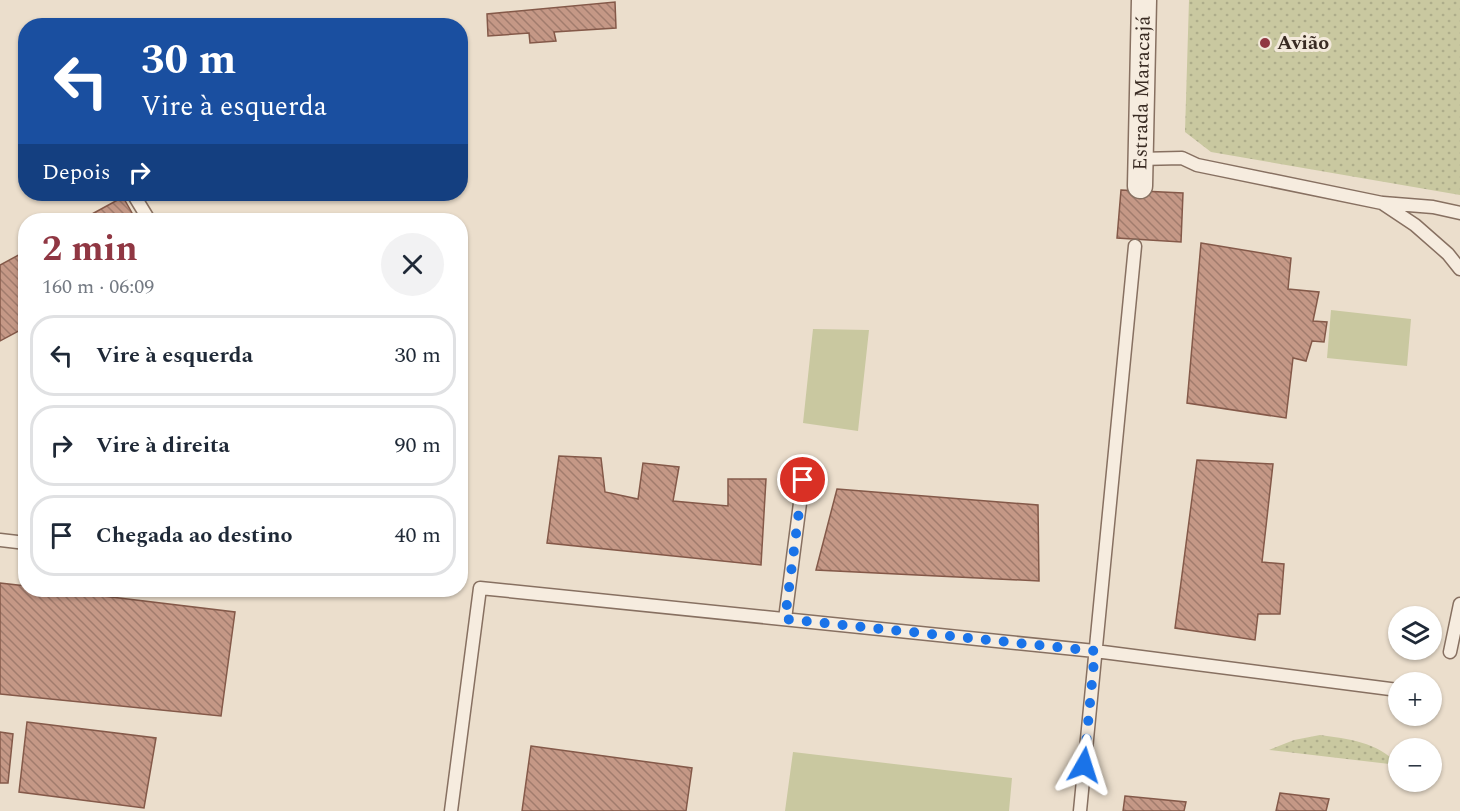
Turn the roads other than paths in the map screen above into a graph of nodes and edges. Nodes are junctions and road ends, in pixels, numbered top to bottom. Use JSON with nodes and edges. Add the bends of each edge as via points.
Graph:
{"nodes":[{"id":1,"x":1144,"y":0,"type":"edge"},
{"id":2,"x":1139,"y":159,"type":"junction"},
{"id":3,"x":1140,"y":187,"type":"dead end"},
{"id":4,"x":1382,"y":203,"type":"junction"},
{"id":5,"x":1460,"y":213,"type":"edge"},
{"id":6,"x":1135,"y":246,"type":"dead end"},
{"id":7,"x":1460,"y":269,"type":"edge"},
{"id":8,"x":803,"y":480,"type":"dead end"},
{"id":9,"x":0,"y":540,"type":"edge"},
{"id":10,"x":18,"y":542,"type":"edge"},
{"id":11,"x":1460,"y":604,"type":"edge"},
{"id":12,"x":785,"y":619,"type":"junction"},
{"id":13,"x":1095,"y":651,"type":"junction"},
{"id":14,"x":1450,"y":652,"type":"dead end"},
{"id":15,"x":1388,"y":689,"type":"edge"},
{"id":16,"x":451,"y":811,"type":"edge"},
{"id":17,"x":1080,"y":811,"type":"edge"}],
"edges":[{"from":1,"to":2,"type":"street","name":"Estrada Maracajá"},
{"from":2,"to":3,"type":"street","name":"Estrada Maracajá"},
{"from":2,"to":4,"type":"lane","via":[[1182,158],[1197,165]]},
{"from":4,"to":5,"type":"lane"},
{"from":4,"to":7,"type":"lane","via":[[1415,225]]},
{"from":6,"to":13,"type":"lane"},
{"from":8,"to":12,"type":"lane"},
{"from":9,"to":10,"type":"lane"},
{"from":11,"to":14,"type":"lane"},
{"from":12,"to":13,"type":"lane"},
{"from":12,"to":16,"type":"lane","via":[[480,588]]},
{"from":13,"to":15,"type":"lane"},
{"from":13,"to":17,"type":"lane"}]}
